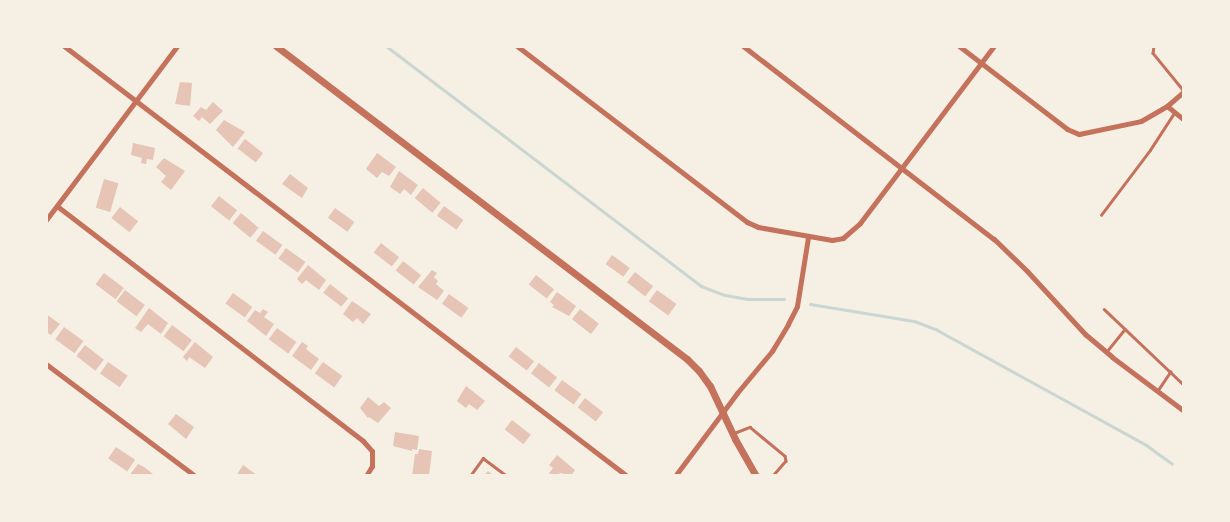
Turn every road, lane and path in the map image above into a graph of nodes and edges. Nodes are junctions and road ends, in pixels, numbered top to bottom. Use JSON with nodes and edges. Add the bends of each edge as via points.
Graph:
{"nodes":[{"id":1,"x":64,"y":46,"type":"edge"},
{"id":2,"x":177,"y":46,"type":"edge"},
{"id":3,"x":276,"y":46,"type":"edge"},
{"id":4,"x":517,"y":46,"type":"edge"},
{"id":5,"x":743,"y":46,"type":"edge"},
{"id":6,"x":959,"y":46,"type":"edge"},
{"id":7,"x":994,"y":46,"type":"edge"},
{"id":8,"x":1154,"y":46,"type":"edge"},
{"id":9,"x":980,"y":63,"type":"junction"},
{"id":10,"x":1184,"y":91,"type":"edge"},
{"id":11,"x":136,"y":101,"type":"junction"},
{"id":12,"x":1167,"y":106,"type":"junction"},
{"id":13,"x":1175,"y":112,"type":"junction"},
{"id":14,"x":1184,"y":120,"type":"edge"},
{"id":15,"x":902,"y":171,"type":"junction"},
{"id":16,"x":57,"y":206,"type":"junction"},
{"id":17,"x":1101,"y":215,"type":"dead end"},
{"id":18,"x":46,"y":220,"type":"edge"},
{"id":19,"x":808,"y":237,"type":"junction"},
{"id":20,"x":1104,"y":309,"type":"dead end"},
{"id":21,"x":1125,"y":329,"type":"junction"},
{"id":22,"x":1106,"y":352,"type":"junction"},
{"id":23,"x":46,"y":364,"type":"edge"},
{"id":24,"x":1170,"y":372,"type":"junction"},
{"id":25,"x":1184,"y":385,"type":"edge"},
{"id":26,"x":1158,"y":390,"type":"junction"},
{"id":27,"x":1184,"y":411,"type":"edge"},
{"id":28,"x":722,"y":412,"type":"junction"},
{"id":29,"x":732,"y":433,"type":"junction"},
{"id":30,"x":195,"y":476,"type":"edge"},
{"id":31,"x":366,"y":476,"type":"edge"},
{"id":32,"x":470,"y":476,"type":"edge"},
{"id":33,"x":507,"y":476,"type":"edge"},
{"id":34,"x":627,"y":476,"type":"edge"},
{"id":35,"x":675,"y":476,"type":"edge"},
{"id":36,"x":756,"y":476,"type":"edge"},
{"id":37,"x":773,"y":476,"type":"edge"}],
"edges":[{"from":1,"to":11,"type":"street"},
{"from":2,"to":11,"type":"street"},
{"from":3,"to":28,"type":"street","via":[[687,359],[710,386]]},
{"from":4,"to":19,"type":"street","via":[[747,222]]},
{"from":5,"to":15,"type":"street"},
{"from":6,"to":9,"type":"street"},
{"from":7,"to":9,"type":"street"},
{"from":8,"to":10,"type":"lane","via":[[1153,53]]},
{"from":9,"to":12,"type":"street","via":[[1067,130],[1079,134],[1141,121]]},
{"from":9,"to":15,"type":"street"},
{"from":10,"to":12,"type":"street"},
{"from":11,"to":16,"type":"street"},
{"from":11,"to":34,"type":"street"},
{"from":12,"to":13,"type":"street"},
{"from":13,"to":14,"type":"street"},
{"from":13,"to":17,"type":"lane"},
{"from":15,"to":19,"type":"street","via":[[860,223],[843,238]]},
{"from":15,"to":22,"type":"street","via":[[994,239]]},
{"from":16,"to":18,"type":"street"},
{"from":16,"to":31,"type":"street","via":[[363,441],[372,451],[372,466]]},
{"from":19,"to":28,"type":"street","via":[[796,306],[788,324],[772,351]]},
{"from":20,"to":21,"type":"lane"},
{"from":21,"to":22,"type":"lane"},
{"from":21,"to":24,"type":"lane"},
{"from":22,"to":26,"type":"street"},
{"from":23,"to":30,"type":"street"},
{"from":24,"to":25,"type":"lane"},
{"from":24,"to":26,"type":"lane"},
{"from":26,"to":27,"type":"street"},
{"from":28,"to":29,"type":"street"},
{"from":28,"to":35,"type":"street"},
{"from":29,"to":36,"type":"street"},
{"from":29,"to":37,"type":"lane","via":[[750,427],[785,456],[786,461]]},
{"from":32,"to":33,"type":"lane","via":[[483,458]]}]}
